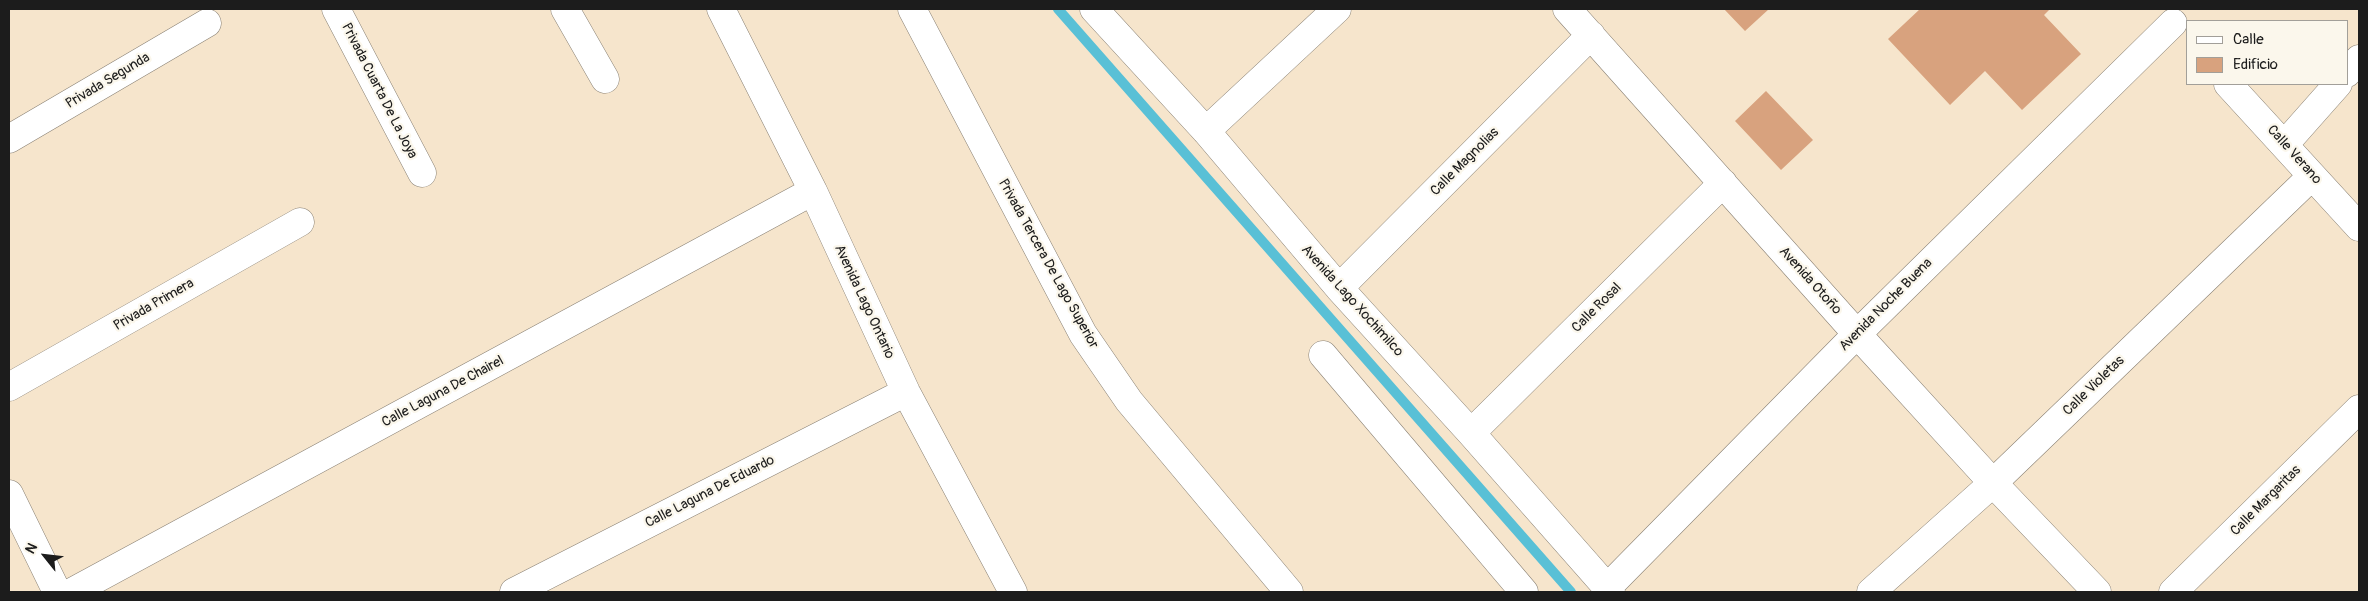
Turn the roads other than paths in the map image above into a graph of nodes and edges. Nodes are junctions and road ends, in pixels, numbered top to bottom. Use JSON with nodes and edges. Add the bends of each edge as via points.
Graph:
{"nodes":[{"id":1,"x":336,"y":9,"type":"edge"},
{"id":2,"x":565,"y":9,"type":"edge"},
{"id":3,"x":721,"y":9,"type":"edge"},
{"id":4,"x":912,"y":9,"type":"edge"},
{"id":5,"x":1094,"y":9,"type":"edge"},
{"id":6,"x":1337,"y":9,"type":"edge"},
{"id":7,"x":1568,"y":9,"type":"edge"},
{"id":8,"x":207,"y":23,"type":"dead end"},
{"id":9,"x":2173,"y":23,"type":"edge"},
{"id":10,"x":1591,"y":35,"type":"junction"},
{"id":11,"x":2359,"y":59,"type":"edge"},
{"id":12,"x":2348,"y":72,"type":"edge"},
{"id":13,"x":605,"y":79,"type":"dead end"},
{"id":14,"x":2229,"y":85,"type":"edge"},
{"id":15,"x":2337,"y":85,"type":"edge"},
{"id":16,"x":1206,"y":131,"type":"junction"},
{"id":17,"x":9,"y":139,"type":"edge"},
{"id":18,"x":2284,"y":145,"type":"junction"},
{"id":19,"x":422,"y":173,"type":"dead end"},
{"id":20,"x":2312,"y":176,"type":"junction"},
{"id":21,"x":1723,"y":184,"type":"junction"},
{"id":22,"x":813,"y":191,"type":"junction"},
{"id":23,"x":300,"y":222,"type":"dead end"},
{"id":24,"x":2359,"y":227,"type":"edge"},
{"id":25,"x":1339,"y":288,"type":"junction"},
{"id":26,"x":1857,"y":334,"type":"junction"},
{"id":27,"x":1323,"y":354,"type":"dead end"},
{"id":28,"x":9,"y":387,"type":"edge"},
{"id":29,"x":906,"y":392,"type":"junction"},
{"id":30,"x":2359,"y":409,"type":"edge"},
{"id":31,"x":1471,"y":433,"type":"junction"},
{"id":32,"x":1993,"y":483,"type":"junction"},
{"id":33,"x":9,"y":494,"type":"edge"},
{"id":34,"x":1608,"y":591,"type":"edge"},
{"id":35,"x":57,"y":592,"type":"edge"},
{"id":36,"x":72,"y":592,"type":"edge"},
{"id":37,"x":514,"y":592,"type":"edge"},
{"id":38,"x":1013,"y":592,"type":"edge"},
{"id":39,"x":1289,"y":592,"type":"edge"},
{"id":40,"x":1524,"y":592,"type":"edge"},
{"id":41,"x":1871,"y":592,"type":"edge"},
{"id":42,"x":2098,"y":592,"type":"edge"},
{"id":43,"x":2173,"y":592,"type":"edge"}],
"edges":[{"from":1,"to":19,"type":"street","name":"Privada Cuarta De La Joya"},
{"from":2,"to":13,"type":"street"},
{"from":3,"to":22,"type":"street","name":"Avenida Lago Ontario"},
{"from":4,"to":39,"type":"street","name":"Privada Tercera De Lago Superior","via":[[1083,334],[1129,401]]},
{"from":5,"to":16,"type":"street","name":"Avenida Lago Xochimilco"},
{"from":6,"to":16,"type":"street"},
{"from":7,"to":10,"type":"street","name":"Avenida Otoño"},
{"from":8,"to":17,"type":"street","name":"Privada Segunda"},
{"from":9,"to":26,"type":"street","name":"Avenida Noche Buena"},
{"from":10,"to":21,"type":"street","name":"Avenida Otoño"},
{"from":10,"to":25,"type":"street","name":"Calle Magnolias"},
{"from":11,"to":12,"type":"street"},
{"from":14,"to":18,"type":"street","name":"Calle Verano"},
{"from":15,"to":18,"type":"street"},
{"from":16,"to":25,"type":"street","name":"Avenida Lago Xochimilco"},
{"from":18,"to":20,"type":"street","name":"Calle Verano"},
{"from":20,"to":24,"type":"street","name":"Calle Verano"},
{"from":20,"to":32,"type":"street","name":"Calle Violetas"},
{"from":21,"to":26,"type":"street","name":"Avenida Otoño"},
{"from":21,"to":31,"type":"street","name":"Calle Rosal"},
{"from":22,"to":29,"type":"street","name":"Avenida Lago Ontario"},
{"from":22,"to":36,"type":"street","name":"Calle Laguna De Chairel"},
{"from":23,"to":28,"type":"street","name":"Privada Primera"},
{"from":25,"to":31,"type":"street","name":"Avenida Lago Xochimilco"},
{"from":26,"to":32,"type":"street","name":"Avenida Otoño"},
{"from":26,"to":34,"type":"street","name":"Avenida Noche Buena"},
{"from":27,"to":40,"type":"street"},
{"from":29,"to":37,"type":"street","name":"Calle Laguna De Eduardo"},
{"from":29,"to":38,"type":"street","name":"Avenida Lago Ontario"},
{"from":30,"to":43,"type":"street","name":"Calle Margaritas"},
{"from":31,"to":34,"type":"street","name":"Avenida Lago Xochimilco"},
{"from":32,"to":41,"type":"street","name":"Calle Violetas"},
{"from":32,"to":42,"type":"street","name":"Avenida Otoño"},
{"from":33,"to":35,"type":"street"}]}
